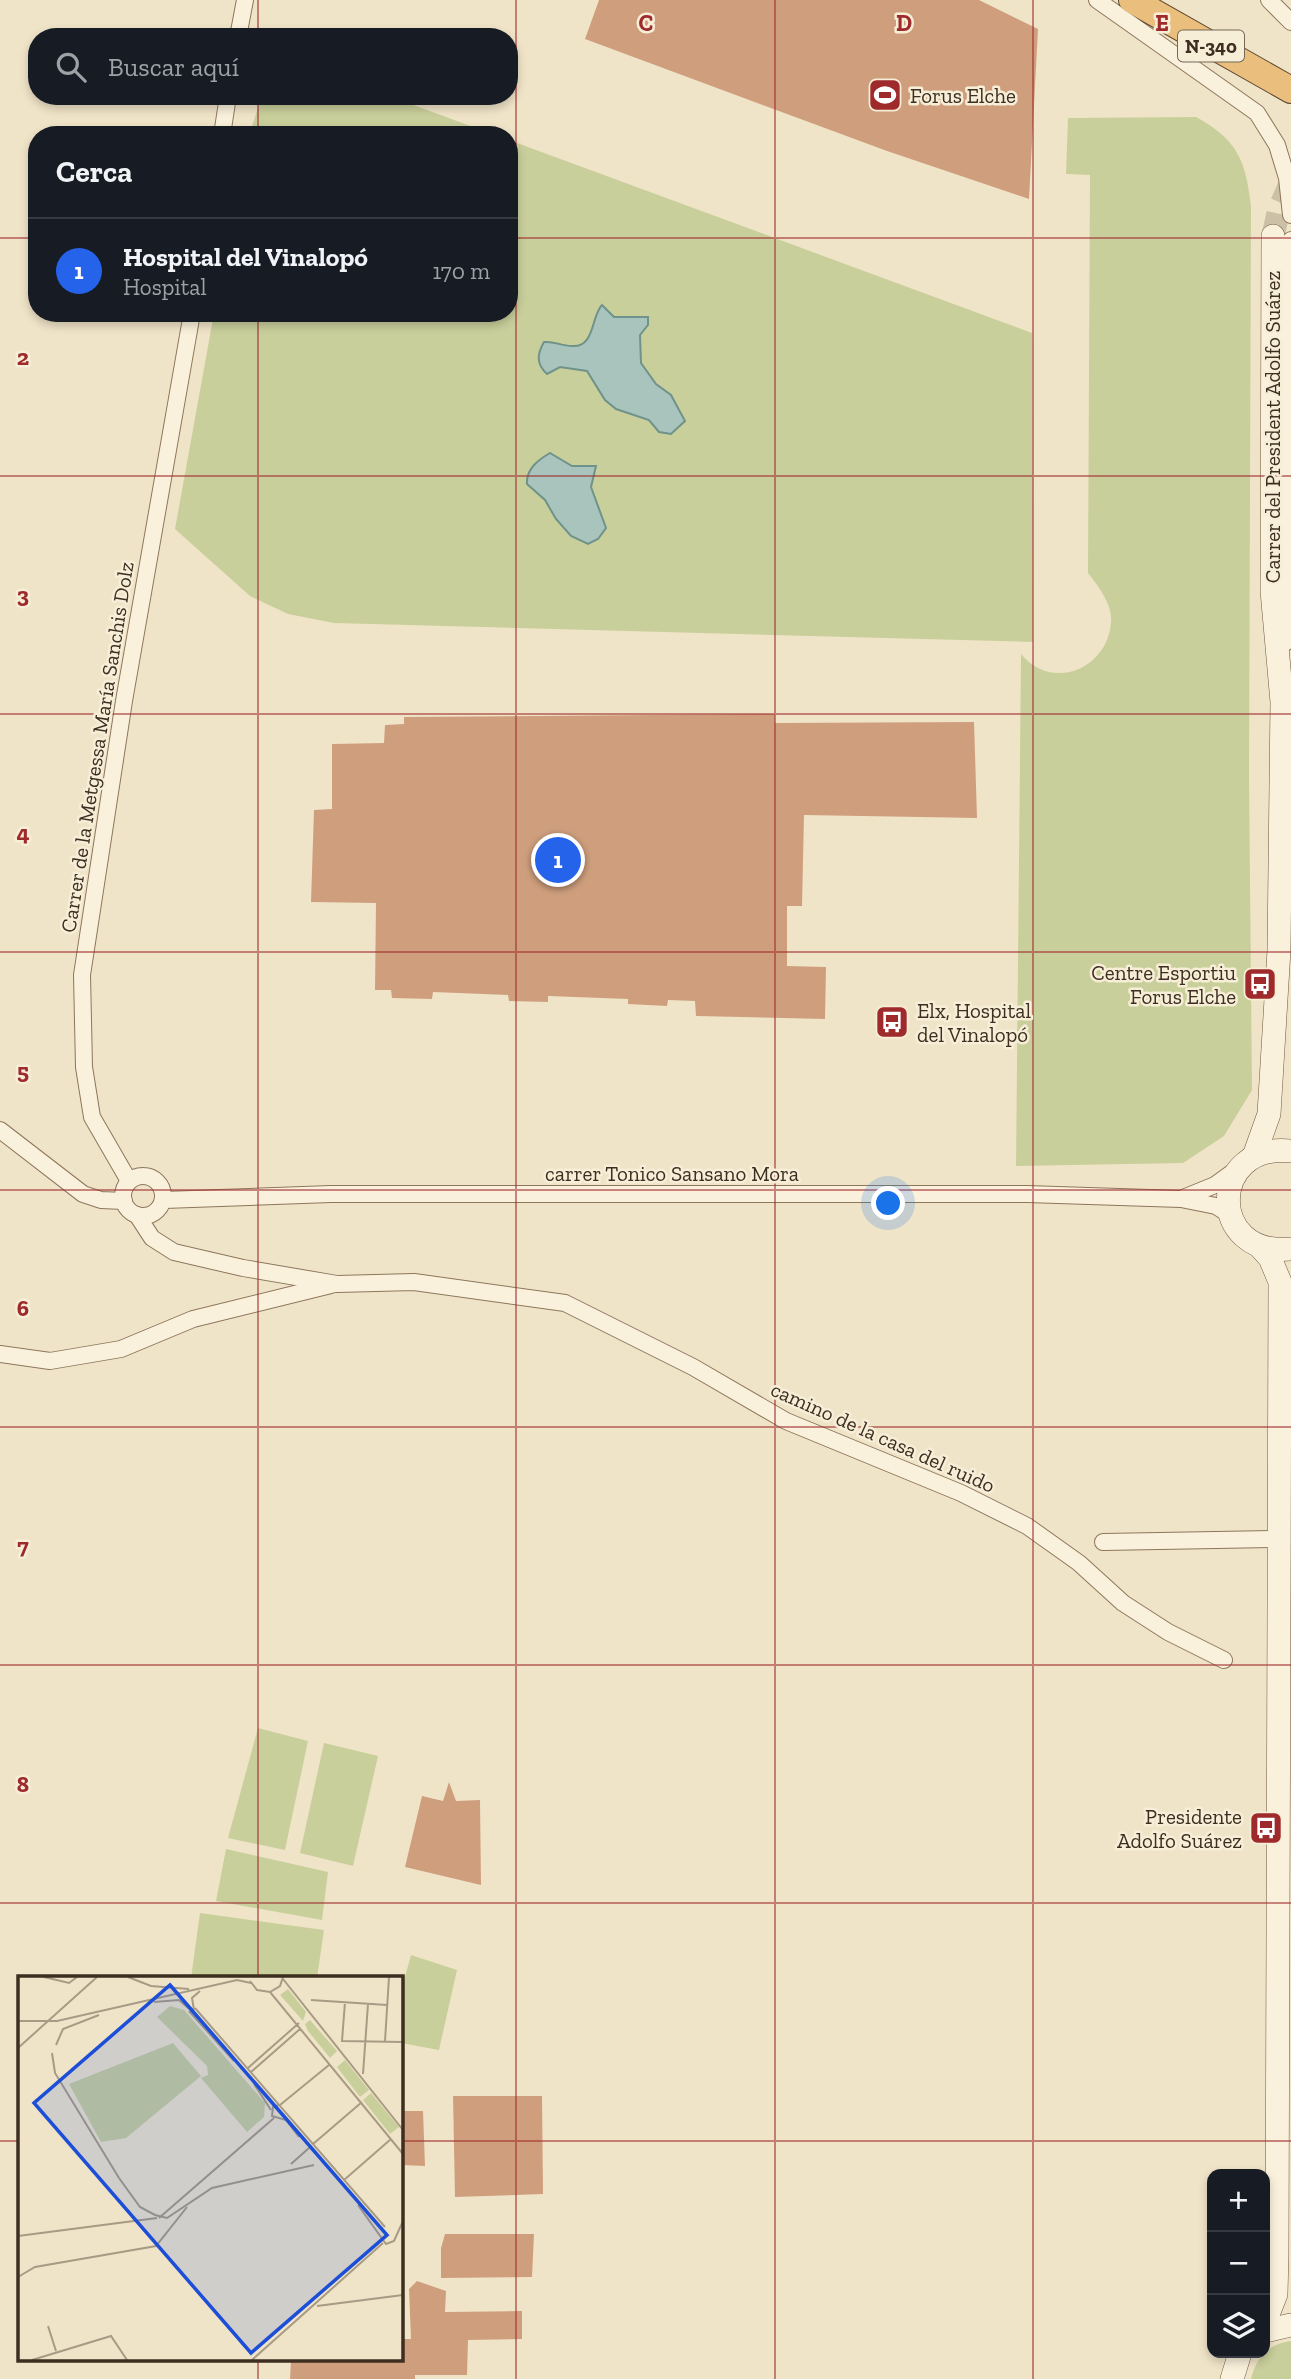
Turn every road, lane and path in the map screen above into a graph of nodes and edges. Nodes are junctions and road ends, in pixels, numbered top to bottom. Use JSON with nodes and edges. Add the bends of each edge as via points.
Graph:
{"nodes":[{"id":1,"x":245,"y":0,"type":"edge"},
{"id":2,"x":1097,"y":0,"type":"edge"},
{"id":3,"x":1132,"y":0,"type":"edge"},
{"id":4,"x":1269,"y":0,"type":"edge"},
{"id":5,"x":1291,"y":22,"type":"edge"},
{"id":6,"x":240,"y":28,"type":"edge"},
{"id":7,"x":1291,"y":90,"type":"edge"},
{"id":8,"x":227,"y":105,"type":"edge"},
{"id":9,"x":223,"y":126,"type":"edge"},
{"id":10,"x":1291,"y":215,"type":"edge"},
{"id":11,"x":1282,"y":238,"type":"tunnel mouth"},
{"id":12,"x":190,"y":322,"type":"edge"},
{"id":13,"x":0,"y":1130,"type":"edge"},
{"id":14,"x":1291,"y":1151,"type":"edge"},
{"id":15,"x":1247,"y":1161,"type":"junction"},
{"id":16,"x":129,"y":1181,"type":"junction"},
{"id":17,"x":1181,"y":1199,"type":"junction"},
{"id":18,"x":163,"y":1200,"type":"junction"},
{"id":19,"x":124,"y":1201,"type":"junction"},
{"id":20,"x":138,"y":1215,"type":"junction"},
{"id":21,"x":1230,"y":1215,"type":"junction"},
{"id":22,"x":1261,"y":1248,"type":"junction"},
{"id":23,"x":1291,"y":1249,"type":"edge"},
{"id":24,"x":337,"y":1284,"type":"junction"},
{"id":25,"x":0,"y":1354,"type":"edge"},
{"id":26,"x":1278,"y":1539,"type":"junction"},
{"id":27,"x":1103,"y":1542,"type":"dead end"},
{"id":28,"x":1224,"y":1660,"type":"dead end"},
{"id":29,"x":1270,"y":2309,"type":"edge"},
{"id":30,"x":1291,"y":2325,"type":"edge"},
{"id":31,"x":1270,"y":2330,"type":"edge"},
{"id":32,"x":1238,"y":2358,"type":"edge"},
{"id":33,"x":1232,"y":2379,"type":"edge"}],
"edges":[{"from":1,"to":6,"type":"street"},
{"from":2,"to":10,"type":"street","via":[[1257,113],[1278,145]]},
{"from":3,"to":7,"type":"highway","number":"N-340"},
{"from":4,"to":5,"type":"street"},
{"from":8,"to":9,"type":"street"},
{"from":11,"to":15,"type":"main road","name":"Carrer del President Adolfo Suárez","via":[[1272,592],[1282,702],[1279,950],[1269,1114]]},
{"from":12,"to":16,"type":"street","name":"Carrer de la Metgessa María Sanchis Dolz","via":[[82,975],[84,1067],[92,1116]]},
{"from":13,"to":19,"type":"street","via":[[83,1194]]},
{"from":14,"to":15,"type":"main road","via":[[1274,1149]]},
{"from":15,"to":17,"type":"street","name":"carrer Tonico Sansano Mora","via":[[1215,1185]]},
{"from":15,"to":21,"type":"main road","name":"Carrer del President Adolfo Suárez","via":[[1228,1191]]},
{"from":16,"to":18,"type":"street","via":[[142,1175],[155,1179],[163,1190]]},
{"from":16,"to":19,"type":"street"},
{"from":17,"to":18,"type":"street","name":"carrer Tonico Sansano Mora","via":[[1004,1193],[331,1194]]},
{"from":17,"to":21,"type":"street","name":"carrer Tonico Sansano Mora","via":[[1216,1206]]},
{"from":18,"to":20,"type":"street","via":[[153,1213]]},
{"from":19,"to":20,"type":"street"},
{"from":20,"to":24,"type":"street","via":[[152,1238],[174,1252]]},
{"from":21,"to":22,"type":"main road","via":[[1243,1237]]},
{"from":22,"to":23,"type":"main road"},
{"from":22,"to":26,"type":"main road","via":[[1280,1282]]},
{"from":24,"to":25,"type":"street","via":[[193,1319],[121,1349],[50,1361]]},
{"from":24,"to":28,"type":"street","name":"camino de la casa del ruido","via":[[414,1282],[565,1303],[693,1367],[786,1421],[895,1464],[1027,1526],[1124,1603]]},
{"from":26,"to":27,"type":"street"},
{"from":26,"to":29,"type":"main road","via":[[1277,2256],[1276,2294]]},
{"from":30,"to":31,"type":"main road"},
{"from":32,"to":33,"type":"main road"}]}
